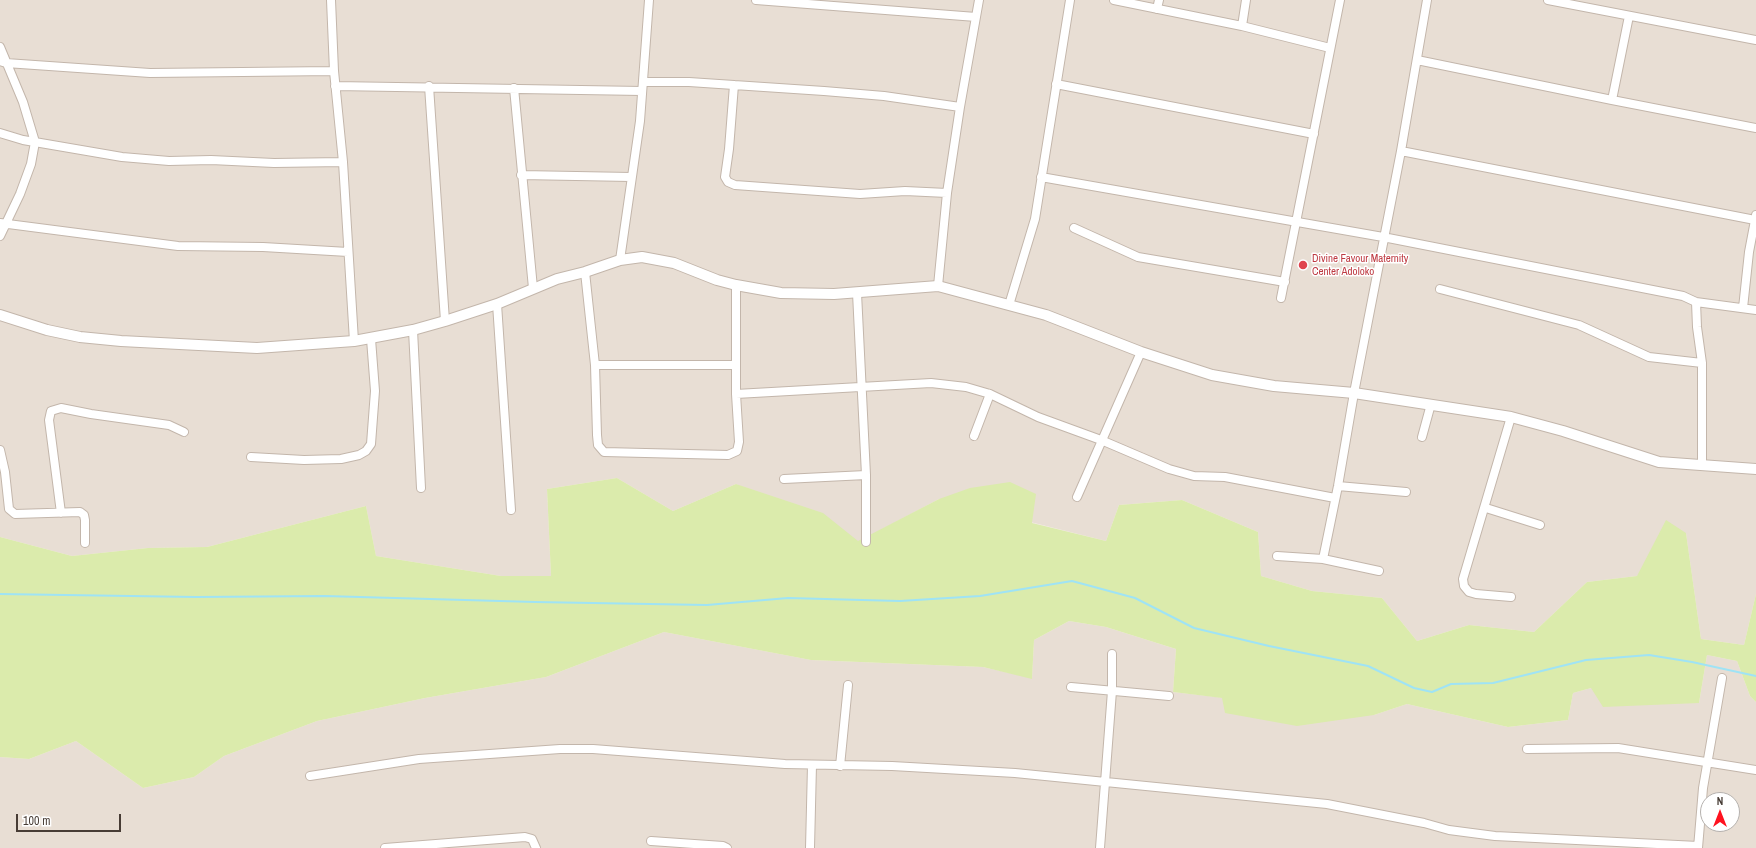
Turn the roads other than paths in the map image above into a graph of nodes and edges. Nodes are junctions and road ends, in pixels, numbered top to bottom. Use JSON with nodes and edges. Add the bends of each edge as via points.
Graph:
{"nodes":[{"id":1,"x":331,"y":0,"type":"edge"},
{"id":2,"x":649,"y":0,"type":"edge"},
{"id":3,"x":756,"y":0,"type":"edge"},
{"id":4,"x":979,"y":0,"type":"edge"},
{"id":5,"x":1070,"y":0,"type":"edge"},
{"id":6,"x":1114,"y":0,"type":"edge"},
{"id":7,"x":1159,"y":0,"type":"edge"},
{"id":8,"x":1246,"y":0,"type":"edge"},
{"id":9,"x":1340,"y":0,"type":"edge"},
{"id":10,"x":1427,"y":0,"type":"edge"},
{"id":11,"x":1548,"y":0,"type":"edge"},
{"id":12,"x":846,"y":4,"type":"edge"},
{"id":13,"x":1157,"y":9,"type":"junction"},
{"id":14,"x":1629,"y":16,"type":"junction"},
{"id":15,"x":976,"y":17,"type":"junction"},
{"id":16,"x":1242,"y":26,"type":"junction"},
{"id":17,"x":1756,"y":40,"type":"edge"},
{"id":18,"x":0,"y":47,"type":"edge"},
{"id":19,"x":1330,"y":48,"type":"junction"},
{"id":20,"x":1417,"y":60,"type":"junction"},
{"id":21,"x":3,"y":62,"type":"edge"},
{"id":22,"x":334,"y":71,"type":"junction"},
{"id":23,"x":734,"y":84,"type":"junction"},
{"id":24,"x":1056,"y":84,"type":"junction"},
{"id":25,"x":335,"y":86,"type":"junction"},
{"id":26,"x":428,"y":86,"type":"junction"},
{"id":27,"x":642,"y":86,"type":"junction"},
{"id":28,"x":514,"y":88,"type":"junction"},
{"id":29,"x":1612,"y":100,"type":"junction"},
{"id":30,"x":960,"y":107,"type":"junction"},
{"id":31,"x":1756,"y":128,"type":"edge"},
{"id":32,"x":0,"y":133,"type":"edge"},
{"id":33,"x":1314,"y":134,"type":"junction"},
{"id":34,"x":35,"y":142,"type":"junction"},
{"id":35,"x":1400,"y":151,"type":"junction"},
{"id":36,"x":343,"y":162,"type":"junction"},
{"id":37,"x":522,"y":175,"type":"junction"},
{"id":38,"x":631,"y":177,"type":"junction"},
{"id":39,"x":1042,"y":177,"type":"junction"},
{"id":40,"x":947,"y":193,"type":"junction"},
{"id":41,"x":1755,"y":218,"type":"edge"},
{"id":42,"x":1295,"y":222,"type":"junction"},
{"id":43,"x":3,"y":223,"type":"edge"},
{"id":44,"x":1074,"y":228,"type":"dead end"},
{"id":45,"x":0,"y":236,"type":"edge"},
{"id":46,"x":1383,"y":237,"type":"junction"},
{"id":47,"x":348,"y":252,"type":"junction"},
{"id":48,"x":620,"y":260,"type":"junction"},
{"id":49,"x":585,"y":272,"type":"junction"},
{"id":50,"x":1285,"y":282,"type":"junction"},
{"id":51,"x":736,"y":285,"type":"junction"},
{"id":52,"x":938,"y":286,"type":"junction"},
{"id":53,"x":533,"y":288,"type":"junction"},
{"id":54,"x":1440,"y":289,"type":"dead end"},
{"id":55,"x":857,"y":293,"type":"junction"},
{"id":56,"x":1281,"y":298,"type":"dead end"},
{"id":57,"x":1696,"y":302,"type":"junction"},
{"id":58,"x":497,"y":304,"type":"junction"},
{"id":59,"x":1009,"y":305,"type":"junction"},
{"id":60,"x":1743,"y":308,"type":"junction"},
{"id":61,"x":1756,"y":310,"type":"edge"},
{"id":62,"x":0,"y":315,"type":"edge"},
{"id":63,"x":445,"y":321,"type":"junction"},
{"id":64,"x":413,"y":330,"type":"junction"},
{"id":65,"x":371,"y":339,"type":"junction"},
{"id":66,"x":354,"y":341,"type":"junction"},
{"id":67,"x":1141,"y":352,"type":"junction"},
{"id":68,"x":1702,"y":364,"type":"junction"},
{"id":69,"x":595,"y":365,"type":"junction"},
{"id":70,"x":736,"y":365,"type":"junction"},
{"id":71,"x":863,"y":387,"type":"junction"},
{"id":72,"x":1354,"y":393,"type":"junction"},
{"id":73,"x":736,"y":394,"type":"junction"},
{"id":74,"x":990,"y":394,"type":"junction"},
{"id":75,"x":1431,"y":404,"type":"junction"},
{"id":76,"x":1511,"y":417,"type":"junction"},
{"id":77,"x":184,"y":432,"type":"dead end"},
{"id":78,"x":974,"y":436,"type":"dead end"},
{"id":79,"x":1422,"y":437,"type":"dead end"},
{"id":80,"x":1101,"y":440,"type":"junction"},
{"id":81,"x":0,"y":450,"type":"edge"},
{"id":82,"x":251,"y":457,"type":"dead end"},
{"id":83,"x":1702,"y":464,"type":"junction"},
{"id":84,"x":1756,"y":469,"type":"edge"},
{"id":85,"x":866,"y":475,"type":"junction"},
{"id":86,"x":784,"y":479,"type":"dead end"},
{"id":87,"x":1338,"y":486,"type":"junction"},
{"id":88,"x":421,"y":488,"type":"dead end"},
{"id":89,"x":1406,"y":492,"type":"dead end"},
{"id":90,"x":1077,"y":497,"type":"dead end"},
{"id":91,"x":1335,"y":498,"type":"junction"},
{"id":92,"x":1486,"y":508,"type":"junction"},
{"id":93,"x":511,"y":510,"type":"dead end"},
{"id":94,"x":61,"y":513,"type":"junction"},
{"id":95,"x":1540,"y":525,"type":"dead end"},
{"id":96,"x":866,"y":542,"type":"dead end"},
{"id":97,"x":85,"y":543,"type":"dead end"},
{"id":98,"x":1277,"y":556,"type":"dead end"},
{"id":99,"x":1323,"y":559,"type":"junction"},
{"id":100,"x":1379,"y":571,"type":"dead end"},
{"id":101,"x":1511,"y":597,"type":"dead end"},
{"id":102,"x":1112,"y":654,"type":"dead end"},
{"id":103,"x":1722,"y":678,"type":"dead end"},
{"id":104,"x":848,"y":685,"type":"dead end"},
{"id":105,"x":1071,"y":687,"type":"dead end"},
{"id":106,"x":1112,"y":691,"type":"junction"},
{"id":107,"x":1169,"y":696,"type":"dead end"},
{"id":108,"x":1528,"y":749,"type":"dead end"},
{"id":109,"x":1707,"y":762,"type":"junction"},
{"id":110,"x":812,"y":765,"type":"junction"},
{"id":111,"x":840,"y":766,"type":"junction"},
{"id":112,"x":1756,"y":770,"type":"edge"},
{"id":113,"x":310,"y":776,"type":"dead end"},
{"id":114,"x":1104,"y":782,"type":"junction"},
{"id":115,"x":651,"y":841,"type":"dead end"},
{"id":116,"x":458,"y":845,"type":"edge"},
{"id":117,"x":1698,"y":847,"type":"edge"},
{"id":118,"x":385,"y":848,"type":"edge"},
{"id":119,"x":536,"y":848,"type":"edge"},
{"id":120,"x":728,"y":848,"type":"edge"},
{"id":121,"x":810,"y":848,"type":"edge"},
{"id":122,"x":1100,"y":848,"type":"edge"}],
"edges":[{"from":1,"to":22,"type":"street"},
{"from":2,"to":27,"type":"street"},
{"from":3,"to":12,"type":"street"},
{"from":4,"to":15,"type":"street"},
{"from":5,"to":24,"type":"street"},
{"from":6,"to":13,"type":"street"},
{"from":7,"to":13,"type":"street"},
{"from":8,"to":16,"type":"street"},
{"from":9,"to":19,"type":"street"},
{"from":10,"to":20,"type":"street"},
{"from":11,"to":14,"type":"street"},
{"from":12,"to":15,"type":"street"},
{"from":13,"to":16,"type":"street"},
{"from":14,"to":17,"type":"street"},
{"from":14,"to":29,"type":"street"},
{"from":15,"to":30,"type":"street"},
{"from":16,"to":19,"type":"street"},
{"from":18,"to":21,"type":"street"},
{"from":19,"to":33,"type":"street"},
{"from":20,"to":29,"type":"street"},
{"from":20,"to":35,"type":"street"},
{"from":21,"to":22,"type":"street","via":[[150,73]]},
{"from":21,"to":34,"type":"street","via":[[23,102]]},
{"from":22,"to":25,"type":"street"},
{"from":23,"to":27,"type":"street"},
{"from":23,"to":30,"type":"street","via":[[884,96]]},
{"from":23,"to":40,"type":"street","via":[[725,177],[728,182],[860,194],[905,191]]},
{"from":24,"to":33,"type":"street"},
{"from":24,"to":39,"type":"street"},
{"from":25,"to":26,"type":"street"},
{"from":25,"to":36,"type":"street"},
{"from":26,"to":28,"type":"street"},
{"from":26,"to":63,"type":"street"},
{"from":27,"to":28,"type":"street"},
{"from":27,"to":38,"type":"street","via":[[640,121]]},
{"from":28,"to":37,"type":"street"},
{"from":29,"to":31,"type":"street"},
{"from":30,"to":40,"type":"street"},
{"from":32,"to":34,"type":"street"},
{"from":33,"to":42,"type":"street"},
{"from":34,"to":36,"type":"street","via":[[122,158],[274,163]]},
{"from":34,"to":43,"type":"street","via":[[31,164],[20,194]]},
{"from":35,"to":41,"type":"street"},
{"from":35,"to":46,"type":"street"},
{"from":36,"to":47,"type":"street"},
{"from":37,"to":38,"type":"street"},
{"from":37,"to":53,"type":"street"},
{"from":38,"to":48,"type":"street"},
{"from":39,"to":42,"type":"street"},
{"from":39,"to":59,"type":"street","via":[[1035,219]]},
{"from":40,"to":52,"type":"street"},
{"from":41,"to":60,"type":"street"},
{"from":42,"to":46,"type":"street"},
{"from":42,"to":50,"type":"street"},
{"from":43,"to":45,"type":"street"},
{"from":43,"to":47,"type":"street","via":[[178,246]]},
{"from":44,"to":50,"type":"street","via":[[1138,257]]},
{"from":46,"to":57,"type":"street","via":[[1683,296]]},
{"from":46,"to":72,"type":"street"},
{"from":47,"to":66,"type":"street"},
{"from":48,"to":49,"type":"street"},
{"from":48,"to":51,"type":"street","via":[[642,257],[674,263]]},
{"from":49,"to":53,"type":"street"},
{"from":49,"to":69,"type":"street"},
{"from":50,"to":56,"type":"street"},
{"from":51,"to":55,"type":"street","via":[[781,293]]},
{"from":51,"to":70,"type":"street"},
{"from":52,"to":55,"type":"street"},
{"from":52,"to":59,"type":"street"},
{"from":53,"to":58,"type":"street"},
{"from":54,"to":68,"type":"street","via":[[1579,325],[1649,357]]},
{"from":55,"to":71,"type":"street"},
{"from":57,"to":60,"type":"street"},
{"from":57,"to":68,"type":"street"},
{"from":58,"to":63,"type":"street"},
{"from":58,"to":93,"type":"street"},
{"from":59,"to":67,"type":"street","via":[[1046,315]]},
{"from":60,"to":61,"type":"street"},
{"from":62,"to":66,"type":"street","via":[[60,333],[121,341],[257,348]]},
{"from":63,"to":64,"type":"street"},
{"from":64,"to":65,"type":"street"},
{"from":64,"to":88,"type":"street"},
{"from":65,"to":66,"type":"street"},
{"from":65,"to":82,"type":"street","via":[[375,391],[371,444],[366,451],[341,459]]},
{"from":67,"to":72,"type":"street","via":[[1212,375],[1274,386]]},
{"from":67,"to":80,"type":"street"},
{"from":68,"to":83,"type":"street"},
{"from":69,"to":70,"type":"street"},
{"from":69,"to":73,"type":"street","via":[[598,445],[604,452],[728,455],[737,450],[738,446]]},
{"from":70,"to":73,"type":"street"},
{"from":71,"to":73,"type":"street"},
{"from":71,"to":74,"type":"street","via":[[931,383],[966,387]]},
{"from":71,"to":85,"type":"street"},
{"from":72,"to":75,"type":"street"},
{"from":72,"to":87,"type":"street"},
{"from":74,"to":78,"type":"street"},
{"from":74,"to":80,"type":"street","via":[[1038,417]]},
{"from":75,"to":76,"type":"street"},
{"from":75,"to":79,"type":"street"},
{"from":76,"to":83,"type":"street","via":[[1659,462]]},
{"from":76,"to":92,"type":"street"},
{"from":77,"to":94,"type":"street","via":[[169,425],[61,408],[51,411],[49,420]]},
{"from":80,"to":90,"type":"street"},
{"from":80,"to":91,"type":"street","via":[[1169,469],[1194,476],[1225,477]]},
{"from":81,"to":94,"type":"street","via":[[9,509],[15,514]]},
{"from":83,"to":84,"type":"street"},
{"from":85,"to":86,"type":"street"},
{"from":85,"to":96,"type":"street"},
{"from":87,"to":89,"type":"street"},
{"from":87,"to":91,"type":"street"},
{"from":91,"to":99,"type":"street"},
{"from":92,"to":95,"type":"street"},
{"from":92,"to":101,"type":"street","via":[[1463,579],[1464,586],[1469,592],[1476,594]]},
{"from":94,"to":97,"type":"street","via":[[80,512],[84,515]]},
{"from":98,"to":99,"type":"street"},
{"from":99,"to":100,"type":"street"},
{"from":102,"to":106,"type":"street"},
{"from":103,"to":109,"type":"street"},
{"from":104,"to":111,"type":"street"},
{"from":105,"to":106,"type":"street"},
{"from":106,"to":107,"type":"street"},
{"from":106,"to":114,"type":"street"},
{"from":108,"to":109,"type":"street","via":[[1618,748]]},
{"from":109,"to":112,"type":"street"},
{"from":109,"to":117,"type":"street"},
{"from":110,"to":111,"type":"street"},
{"from":110,"to":113,"type":"street","via":[[593,749],[560,749],[419,759]]},
{"from":110,"to":121,"type":"street"},
{"from":111,"to":114,"type":"street","via":[[1001,772]]},
{"from":114,"to":117,"type":"street","via":[[1327,804],[1449,830],[1495,836]]},
{"from":114,"to":122,"type":"street"},
{"from":115,"to":120,"type":"street"},
{"from":116,"to":118,"type":"street"},
{"from":116,"to":119,"type":"street","via":[[525,836],[532,839]]}]}
